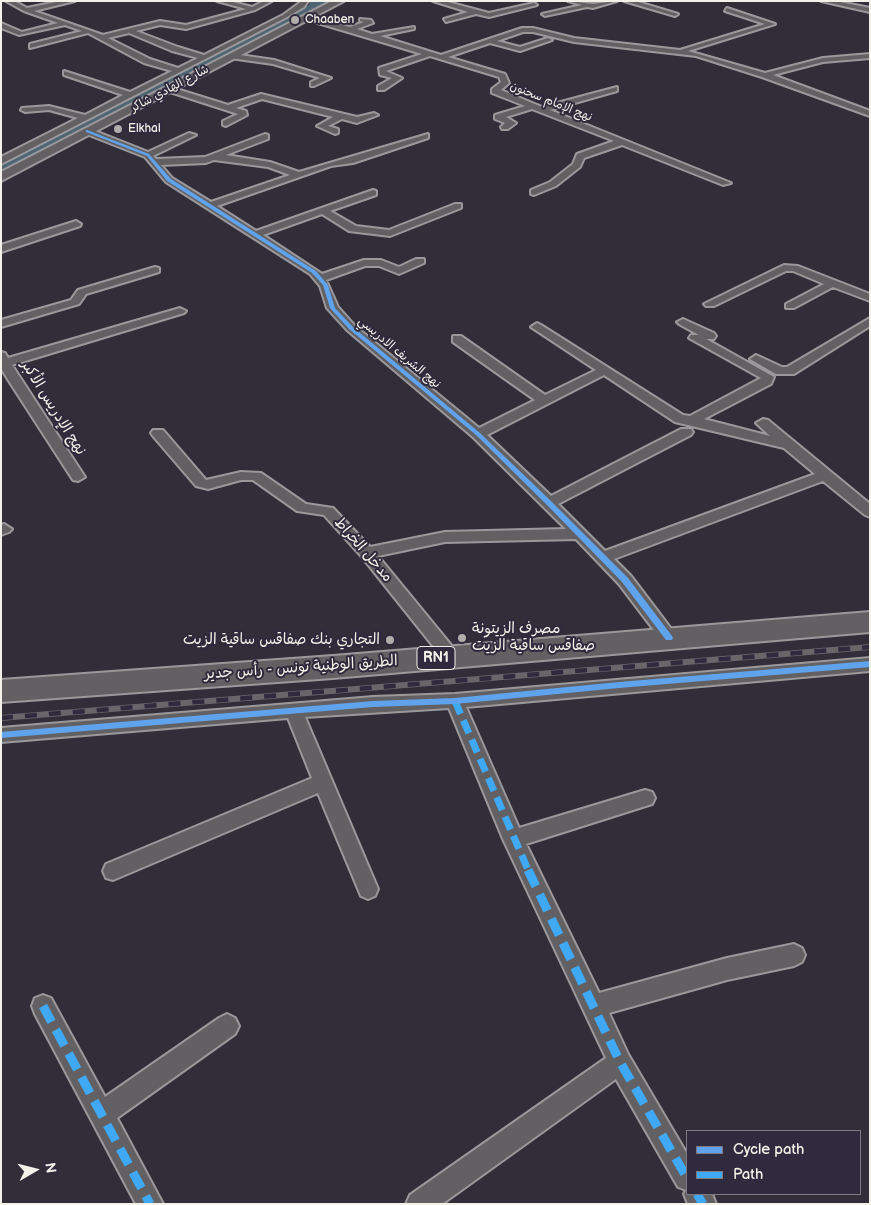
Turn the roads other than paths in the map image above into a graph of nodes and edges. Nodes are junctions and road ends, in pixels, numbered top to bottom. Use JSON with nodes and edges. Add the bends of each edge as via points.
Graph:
{"nodes":[{"id":1,"x":9,"y":1,"type":"edge"},
{"id":2,"x":72,"y":1,"type":"edge"},
{"id":3,"x":220,"y":1,"type":"edge"},
{"id":4,"x":269,"y":1,"type":"edge"},
{"id":5,"x":305,"y":1,"type":"edge"},
{"id":6,"x":340,"y":1,"type":"edge"},
{"id":7,"x":436,"y":1,"type":"edge"},
{"id":8,"x":571,"y":1,"type":"edge"},
{"id":9,"x":614,"y":1,"type":"edge"},
{"id":10,"x":626,"y":1,"type":"edge"},
{"id":11,"x":824,"y":1,"type":"edge"},
{"id":12,"x":534,"y":5,"type":"dead end"},
{"id":13,"x":675,"y":5,"type":"dead end"},
{"id":14,"x":588,"y":6,"type":"junction"},
{"id":15,"x":23,"y":9,"type":"junction"},
{"id":16,"x":656,"y":9,"type":"junction"},
{"id":17,"x":10,"y":10,"type":"dead end"},
{"id":18,"x":250,"y":10,"type":"junction"},
{"id":19,"x":727,"y":10,"type":"dead end"},
{"id":20,"x":870,"y":10,"type":"edge"},
{"id":21,"x":474,"y":12,"type":"junction"},
{"id":22,"x":545,"y":14,"type":"dead end"},
{"id":23,"x":675,"y":14,"type":"dead end"},
{"id":24,"x":285,"y":16,"type":"junction"},
{"id":25,"x":304,"y":18,"type":"junction"},
{"id":26,"x":362,"y":20,"type":"dead end"},
{"id":27,"x":446,"y":20,"type":"dead end"},
{"id":28,"x":66,"y":23,"type":"junction"},
{"id":29,"x":1,"y":25,"type":"edge"},
{"id":30,"x":412,"y":28,"type":"dead end"},
{"id":31,"x":130,"y":30,"type":"junction"},
{"id":32,"x":349,"y":30,"type":"junction"},
{"id":33,"x":89,"y":31,"type":"junction"},
{"id":34,"x":13,"y":32,"type":"junction"},
{"id":35,"x":1,"y":34,"type":"edge"},
{"id":36,"x":370,"y":37,"type":"junction"},
{"id":37,"x":101,"y":38,"type":"junction"},
{"id":38,"x":548,"y":40,"type":"dead end"},
{"id":39,"x":490,"y":41,"type":"junction"},
{"id":40,"x":33,"y":46,"type":"dead end"},
{"id":41,"x":474,"y":46,"type":"junction"},
{"id":42,"x":680,"y":51,"type":"junction"},
{"id":43,"x":490,"y":52,"type":"dead end"},
{"id":44,"x":429,"y":54,"type":"junction"},
{"id":45,"x":233,"y":56,"type":"junction"},
{"id":46,"x":870,"y":56,"type":"edge"},
{"id":47,"x":204,"y":57,"type":"junction"},
{"id":48,"x":442,"y":57,"type":"junction"},
{"id":49,"x":178,"y":70,"type":"junction"},
{"id":50,"x":67,"y":72,"type":"dead end"},
{"id":51,"x":765,"y":75,"type":"junction"},
{"id":52,"x":314,"y":84,"type":"dead end"},
{"id":53,"x":381,"y":88,"type":"dead end"},
{"id":54,"x":170,"y":89,"type":"junction"},
{"id":55,"x":614,"y":89,"type":"dead end"},
{"id":56,"x":130,"y":95,"type":"junction"},
{"id":57,"x":532,"y":106,"type":"junction"},
{"id":58,"x":228,"y":108,"type":"junction"},
{"id":59,"x":25,"y":110,"type":"dead end"},
{"id":60,"x":541,"y":110,"type":"junction"},
{"id":61,"x":870,"y":114,"type":"edge"},
{"id":62,"x":374,"y":115,"type":"dead end"},
{"id":63,"x":341,"y":116,"type":"junction"},
{"id":64,"x":86,"y":118,"type":"junction"},
{"id":65,"x":226,"y":123,"type":"dead end"},
{"id":66,"x":505,"y":127,"type":"dead end"},
{"id":67,"x":87,"y":131,"type":"junction"},
{"id":68,"x":335,"y":131,"type":"dead end"},
{"id":69,"x":192,"y":135,"type":"dead end"},
{"id":70,"x":425,"y":136,"type":"dead end"},
{"id":71,"x":265,"y":137,"type":"dead end"},
{"id":72,"x":621,"y":142,"type":"junction"},
{"id":73,"x":152,"y":158,"type":"junction"},
{"id":74,"x":213,"y":158,"type":"junction"},
{"id":75,"x":1,"y":161,"type":"edge"},
{"id":76,"x":298,"y":174,"type":"junction"},
{"id":77,"x":1,"y":177,"type":"edge"},
{"id":78,"x":726,"y":183,"type":"dead end"},
{"id":79,"x":373,"y":192,"type":"dead end"},
{"id":80,"x":534,"y":192,"type":"dead end"},
{"id":81,"x":209,"y":206,"type":"junction"},
{"id":82,"x":458,"y":206,"type":"dead end"},
{"id":83,"x":323,"y":212,"type":"junction"},
{"id":84,"x":76,"y":224,"type":"dead end"},
{"id":85,"x":254,"y":235,"type":"junction"},
{"id":86,"x":1,"y":249,"type":"edge"},
{"id":87,"x":420,"y":261,"type":"dead end"},
{"id":88,"x":155,"y":270,"type":"dead end"},
{"id":89,"x":320,"y":278,"type":"junction"},
{"id":90,"x":833,"y":283,"type":"junction"},
{"id":91,"x":870,"y":298,"type":"edge"},
{"id":92,"x":710,"y":304,"type":"dead end"},
{"id":93,"x":790,"y":306,"type":"dead end"},
{"id":94,"x":180,"y":310,"type":"dead end"},
{"id":95,"x":683,"y":322,"type":"dead end"},
{"id":96,"x":870,"y":322,"type":"edge"},
{"id":97,"x":1,"y":324,"type":"edge"},
{"id":98,"x":538,"y":327,"type":"dead end"},
{"id":99,"x":695,"y":338,"type":"dead end"},
{"id":100,"x":457,"y":339,"type":"dead end"},
{"id":101,"x":4,"y":360,"type":"edge"},
{"id":102,"x":605,"y":370,"type":"junction"},
{"id":103,"x":544,"y":401,"type":"junction"},
{"id":104,"x":762,"y":424,"type":"dead end"},
{"id":105,"x":689,"y":426,"type":"junction"},
{"id":106,"x":158,"y":433,"type":"dead end"},
{"id":107,"x":478,"y":434,"type":"junction"},
{"id":108,"x":792,"y":446,"type":"junction"},
{"id":109,"x":825,"y":475,"type":"junction"},
{"id":110,"x":78,"y":477,"type":"dead end"},
{"id":111,"x":549,"y":503,"type":"junction"},
{"id":112,"x":870,"y":512,"type":"edge"},
{"id":113,"x":580,"y":534,"type":"junction"},
{"id":114,"x":367,"y":553,"type":"junction"},
{"id":115,"x":604,"y":557,"type":"junction"},
{"id":116,"x":870,"y":622,"type":"edge"},
{"id":117,"x":669,"y":638,"type":"junction"},
{"id":118,"x":451,"y":656,"type":"junction"},
{"id":119,"x":870,"y":664,"type":"edge"},
{"id":120,"x":1,"y":691,"type":"edge"},
{"id":121,"x":454,"y":701,"type":"junction"},
{"id":122,"x":294,"y":711,"type":"junction"},
{"id":123,"x":1,"y":735,"type":"edge"},
{"id":124,"x":324,"y":782,"type":"junction"},
{"id":125,"x":645,"y":798,"type":"dead end"},
{"id":126,"x":513,"y":839,"type":"junction"},
{"id":127,"x":113,"y":871,"type":"dead end"},
{"id":128,"x":368,"y":889,"type":"dead end"},
{"id":129,"x":794,"y":955,"type":"dead end"},
{"id":130,"x":43,"y":1006,"type":"dead end"},
{"id":131,"x":594,"y":1006,"type":"junction"},
{"id":132,"x":227,"y":1026,"type":"dead end"},
{"id":133,"x":620,"y":1062,"type":"junction"},
{"id":134,"x":103,"y":1113,"type":"junction"},
{"id":135,"x":686,"y":1176,"type":"edge"},
{"id":136,"x":150,"y":1204,"type":"edge"},
{"id":137,"x":419,"y":1204,"type":"edge"}],
"edges":[{"from":1,"to":15,"type":"street"},
{"from":2,"to":15,"type":"street"},
{"from":3,"to":18,"type":"street"},
{"from":4,"to":18,"type":"street"},
{"from":5,"to":24,"type":"street"},
{"from":6,"to":25,"type":"main road","name":"شارع الهادي شاكر"},
{"from":7,"to":21,"type":"street"},
{"from":8,"to":14,"type":"street"},
{"from":9,"to":14,"type":"street"},
{"from":10,"to":16,"type":"street"},
{"from":11,"to":20,"type":"street"},
{"from":12,"to":21,"type":"street","via":[[493,15]]},
{"from":13,"to":16,"type":"street"},
{"from":14,"to":22,"type":"street"},
{"from":15,"to":17,"type":"street"},
{"from":15,"to":28,"type":"street"},
{"from":16,"to":23,"type":"street"},
{"from":18,"to":24,"type":"street"},
{"from":18,"to":31,"type":"street","via":[[186,27],[160,23]]},
{"from":19,"to":42,"type":"street","via":[[772,24]]},
{"from":21,"to":27,"type":"street"},
{"from":24,"to":47,"type":"street"},
{"from":25,"to":32,"type":"street","name":"نهج الإمام سحنون"},
{"from":25,"to":45,"type":"main road","name":"شارع الهادي شاكر"},
{"from":26,"to":32,"type":"street","via":[[371,22]]},
{"from":28,"to":33,"type":"street"},
{"from":28,"to":34,"type":"street","via":[[23,34]]},
{"from":29,"to":34,"type":"street"},
{"from":30,"to":36,"type":"street"},
{"from":31,"to":37,"type":"street"},
{"from":31,"to":47,"type":"street"},
{"from":32,"to":36,"type":"street","name":"نهج الإمام سحنون"},
{"from":33,"to":37,"type":"street"},
{"from":33,"to":40,"type":"street"},
{"from":34,"to":35,"type":"street"},
{"from":36,"to":44,"type":"street","name":"نهج الإمام سحنون"},
{"from":37,"to":49,"type":"street","via":[[132,54]]},
{"from":38,"to":39,"type":"street","via":[[520,49]]},
{"from":39,"to":41,"type":"street"},
{"from":39,"to":42,"type":"street","via":[[528,29],[574,40]]},
{"from":41,"to":43,"type":"street"},
{"from":41,"to":48,"type":"street"},
{"from":42,"to":51,"type":"street"},
{"from":44,"to":48,"type":"street","name":"نهج الإمام سحنون"},
{"from":44,"to":53,"type":"street","via":[[382,70],[398,78]]},
{"from":45,"to":52,"type":"street","via":[[274,62],[327,78]]},
{"from":45,"to":54,"type":"main road","name":"شارع الهادي شاكر"},
{"from":46,"to":51,"type":"street","via":[[823,60]]},
{"from":47,"to":49,"type":"street"},
{"from":48,"to":57,"type":"street","name":"نهج الإمام سحنون","via":[[502,76],[505,83],[495,91]]},
{"from":49,"to":56,"type":"street"},
{"from":50,"to":56,"type":"street"},
{"from":51,"to":61,"type":"street"},
{"from":54,"to":58,"type":"street"},
{"from":54,"to":67,"type":"main road","name":"شارع الهادي شاكر"},
{"from":55,"to":60,"type":"street"},
{"from":56,"to":64,"type":"street"},
{"from":57,"to":60,"type":"street","name":"نهج الإمام سحنون"},
{"from":57,"to":66,"type":"street","via":[[498,116],[512,123]]},
{"from":58,"to":63,"type":"street","via":[[261,96]]},
{"from":58,"to":65,"type":"street","via":[[244,114]]},
{"from":59,"to":64,"type":"street","via":[[46,108]]},
{"from":60,"to":72,"type":"street","name":"نهج الإمام سحنون"},
{"from":62,"to":63,"type":"street","via":[[360,120]]},
{"from":63,"to":68,"type":"street","via":[[322,126]]},
{"from":64,"to":75,"type":"street"},
{"from":67,"to":73,"type":"street"},
{"from":67,"to":77,"type":"main road","name":"شارع الهادي شاكر"},
{"from":69,"to":73,"type":"street"},
{"from":70,"to":76,"type":"street"},
{"from":71,"to":74,"type":"street"},
{"from":72,"to":78,"type":"street","name":"نهج الإمام سحنون"},
{"from":72,"to":80,"type":"street","via":[[580,156],[577,164],[553,184]]},
{"from":73,"to":74,"type":"street"},
{"from":73,"to":81,"type":"street","name":"نهج الشريف الادريسي","via":[[170,180]]},
{"from":74,"to":76,"type":"street","via":[[270,165]]},
{"from":76,"to":81,"type":"street"},
{"from":79,"to":83,"type":"street"},
{"from":81,"to":85,"type":"street","name":"نهج الشريف الادريسي"},
{"from":82,"to":83,"type":"street","via":[[390,233],[353,229]]},
{"from":83,"to":85,"type":"street"},
{"from":84,"to":86,"type":"street"},
{"from":85,"to":89,"type":"street","name":"نهج الشريف الادريسي"},
{"from":87,"to":89,"type":"street","via":[[399,271],[381,263],[367,262]]},
{"from":88,"to":97,"type":"street","via":[[82,292],[75,302]]},
{"from":89,"to":107,"type":"street","name":"نهج الشريف الادريسي","via":[[334,308],[351,328]]},
{"from":90,"to":91,"type":"street"},
{"from":90,"to":92,"type":"street","via":[[794,268],[784,268]]},
{"from":90,"to":93,"type":"street"},
{"from":94,"to":101,"type":"street"},
{"from":95,"to":96,"type":"street","via":[[780,371],[790,371]]},
{"from":98,"to":102,"type":"street"},
{"from":99,"to":105,"type":"street","via":[[768,376],[767,381]]},
{"from":100,"to":103,"type":"street"},
{"from":101,"to":110,"type":"street","name":"نهج الإدريس الأكبر"},
{"from":102,"to":103,"type":"street"},
{"from":102,"to":105,"type":"street"},
{"from":103,"to":107,"type":"street"},
{"from":104,"to":108,"type":"street"},
{"from":105,"to":108,"type":"street"},
{"from":105,"to":111,"type":"street"},
{"from":106,"to":114,"type":"street","name":"مدخل الخراط","via":[[201,483],[208,485],[241,476],[256,476],[302,508],[328,511]]},
{"from":107,"to":111,"type":"street","name":"نهج الشريف الادريسي"},
{"from":108,"to":109,"type":"street"},
{"from":109,"to":112,"type":"street"},
{"from":109,"to":115,"type":"street"},
{"from":111,"to":113,"type":"street","name":"نهج الشريف الادريسي"},
{"from":113,"to":114,"type":"street","via":[[445,537]]},
{"from":113,"to":115,"type":"street","name":"نهج الشريف الادريسي"},
{"from":114,"to":118,"type":"street","name":"مدخل الخراط"},
{"from":115,"to":117,"type":"street","name":"نهج الشريف الادريسي"},
{"from":116,"to":117,"type":"main road","name":"الطريق الوطنية تونس - رأس جدير","number":"RN1"},
{"from":117,"to":118,"type":"main road","name":"الطريق الوطنية تونس - رأس جدير","number":"RN1"},
{"from":118,"to":120,"type":"main road","name":"الطريق الوطنية تونس - رأس جدير","number":"RN1"},
{"from":119,"to":121,"type":"street"},
{"from":121,"to":122,"type":"street"},
{"from":121,"to":126,"type":"street"},
{"from":122,"to":123,"type":"street"},
{"from":122,"to":124,"type":"street"},
{"from":124,"to":127,"type":"street"},
{"from":124,"to":128,"type":"street"},
{"from":125,"to":126,"type":"street"},
{"from":126,"to":131,"type":"street"},
{"from":129,"to":131,"type":"street"},
{"from":130,"to":134,"type":"street"},
{"from":131,"to":133,"type":"street"},
{"from":132,"to":134,"type":"street"},
{"from":133,"to":135,"type":"street"},
{"from":133,"to":137,"type":"street"},
{"from":134,"to":136,"type":"street"}]}
